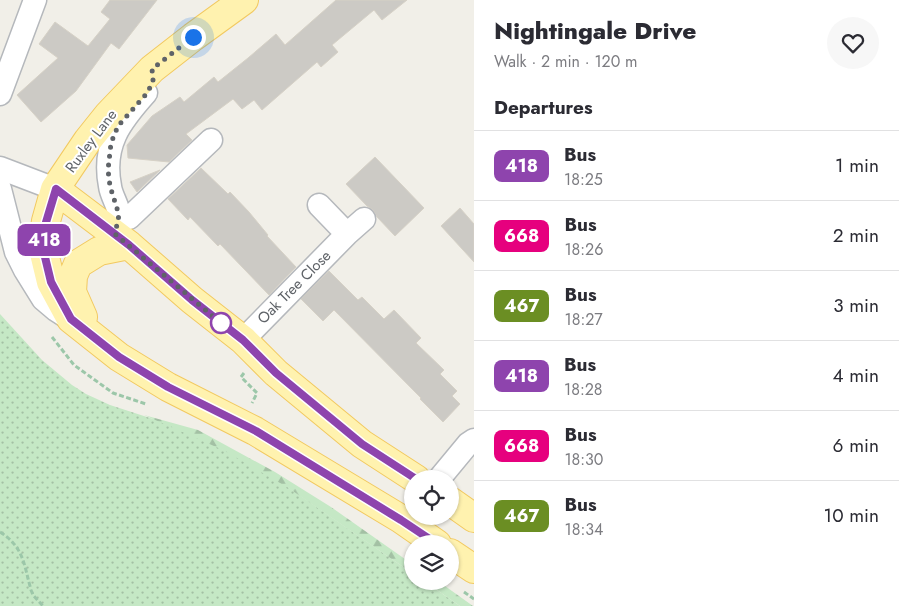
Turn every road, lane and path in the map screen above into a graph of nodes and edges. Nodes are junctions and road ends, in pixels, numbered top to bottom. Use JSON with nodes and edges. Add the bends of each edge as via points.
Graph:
{"nodes":[{"id":1,"x":36,"y":0,"type":"edge"},
{"id":2,"x":244,"y":0,"type":"edge"},
{"id":3,"x":152,"y":69,"type":"junction"},
{"id":4,"x":0,"y":94,"type":"edge"},
{"id":5,"x":211,"y":140,"type":"dead end"},
{"id":6,"x":0,"y":168,"type":"edge"},
{"id":7,"x":56,"y":189,"type":"junction"},
{"id":8,"x":0,"y":190,"type":"edge"},
{"id":9,"x":320,"y":205,"type":"dead end"},
{"id":10,"x":364,"y":219,"type":"dead end"},
{"id":11,"x":121,"y":233,"type":"junction"},
{"id":12,"x":347,"y":234,"type":"junction"},
{"id":13,"x":71,"y":319,"type":"junction"},
{"id":14,"x":243,"y":340,"type":"junction"},
{"id":15,"x":103,"y":345,"type":"junction"},
{"id":16,"x":247,"y":370,"type":"dead end"},
{"id":17,"x":250,"y":407,"type":"dead end"},
{"id":18,"x":474,"y":440,"type":"edge"},
{"id":19,"x":446,"y":470,"type":"edge"},
{"id":20,"x":404,"y":471,"type":"edge"},
{"id":21,"x":459,"y":507,"type":"edge"},
{"id":22,"x":474,"y":518,"type":"edge"},
{"id":23,"x":0,"y":532,"type":"edge"},
{"id":24,"x":424,"y":535,"type":"edge"},
{"id":25,"x":459,"y":559,"type":"edge"},
{"id":26,"x":474,"y":569,"type":"edge"},
{"id":27,"x":43,"y":606,"type":"edge"}],
"edges":[{"from":1,"to":4,"type":"street"},
{"from":2,"to":3,"type":"main road","name":"Ruxley Lane"},
{"from":3,"to":7,"type":"main road","name":"Ruxley Lane","via":[[88,140]]},
{"from":3,"to":11,"type":"street","via":[[153,80],[148,92],[118,126],[111,143],[108,170]]},
{"from":5,"to":11,"type":"street","via":[[129,218]]},
{"from":6,"to":7,"type":"street"},
{"from":7,"to":11,"type":"main road"},
{"from":7,"to":13,"type":"main road","name":"Ruxley Lane","via":[[44,229],[44,253],[51,282]]},
{"from":8,"to":13,"type":"street","via":[[16,252],[25,270],[43,299]]},
{"from":9,"to":12,"type":"street"},
{"from":10,"to":12,"type":"street","name":"Oak Tree Close"},
{"from":11,"to":14,"type":"main road","via":[[192,300]]},
{"from":11,"to":15,"type":"main road","via":[[78,264],[73,276],[72,292],[84,318]]},
{"from":12,"to":14,"type":"street","name":"Oak Tree Close"},
{"from":13,"to":15,"type":"main road"},
{"from":14,"to":20,"type":"main road","via":[[276,373],[362,444]]},
{"from":15,"to":24,"type":"main road","via":[[168,387],[256,431]]},
{"from":16,"to":17,"type":"path","via":[[241,377],[257,393]]},
{"from":18,"to":19,"type":"street"},
{"from":21,"to":22,"type":"main road"},
{"from":23,"to":27,"type":"path","via":[[13,541],[20,552],[31,590]]},
{"from":25,"to":26,"type":"main road"}]}
